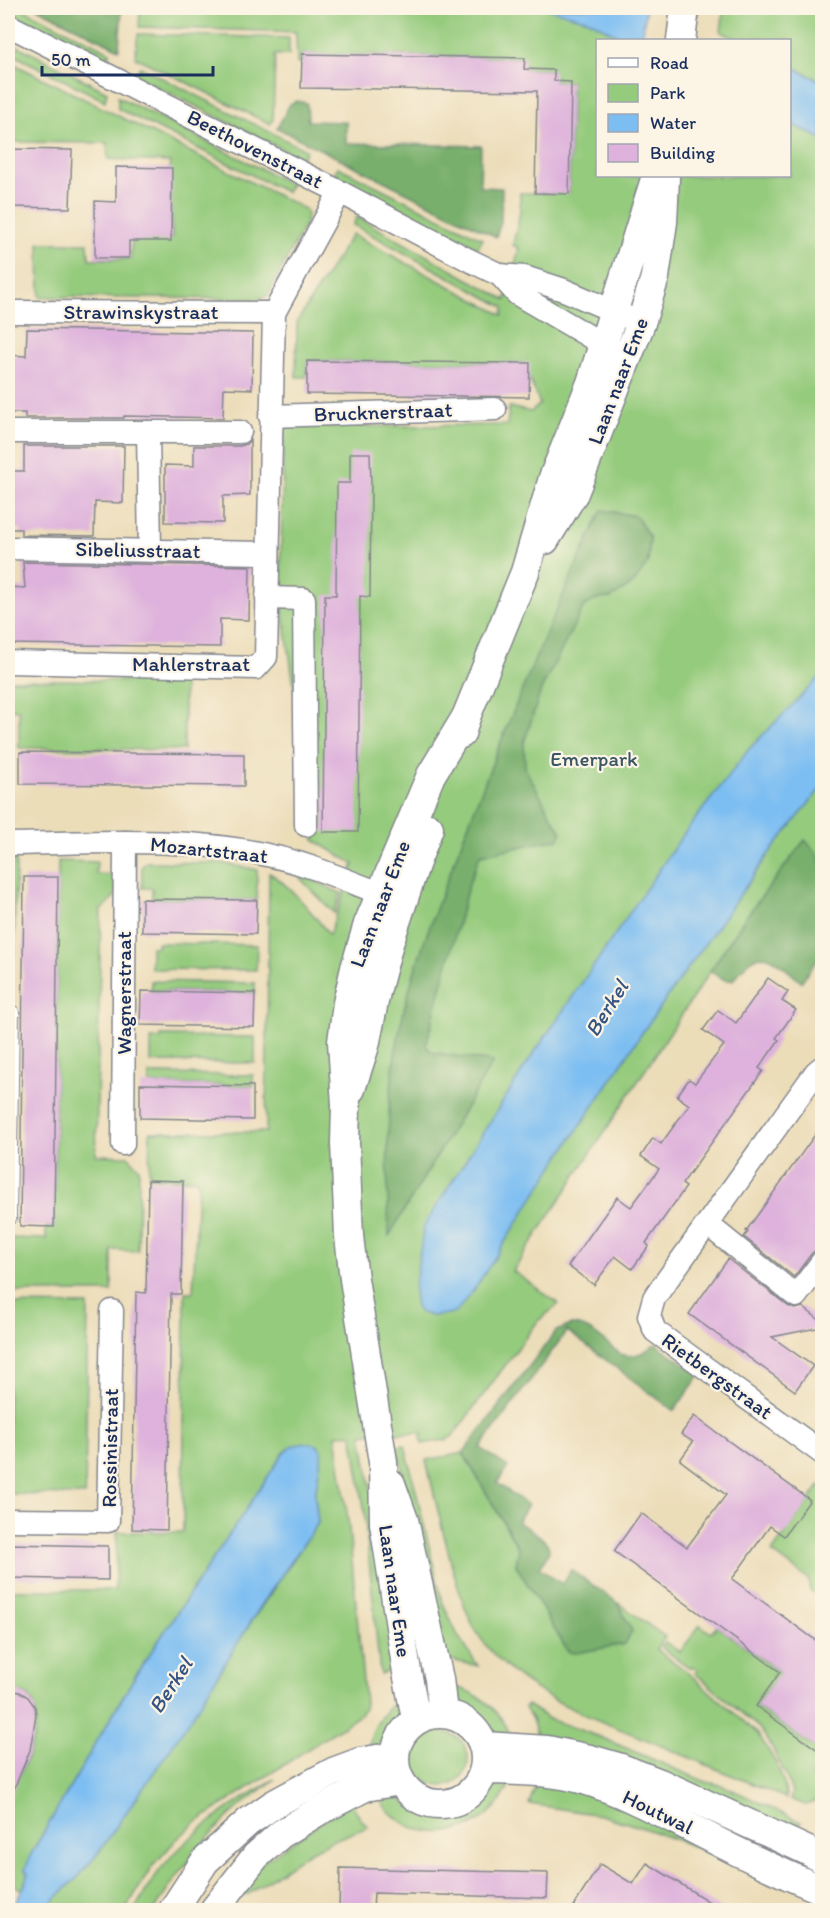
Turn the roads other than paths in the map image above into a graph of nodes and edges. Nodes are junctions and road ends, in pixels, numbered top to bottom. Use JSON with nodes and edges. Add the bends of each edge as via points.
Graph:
{"nodes":[{"id":1,"x":685,"y":8,"type":"edge"},
{"id":2,"x":8,"y":25,"type":"edge"},
{"id":3,"x":681,"y":39,"type":"edge"},
{"id":4,"x":656,"y":177,"type":"edge"},
{"id":5,"x":665,"y":177,"type":"edge"},
{"id":6,"x":340,"y":192,"type":"junction"},
{"id":7,"x":500,"y":275,"type":"junction"},
{"id":8,"x":8,"y":312,"type":"edge"},
{"id":9,"x":614,"y":312,"type":"junction"},
{"id":10,"x":274,"y":313,"type":"junction"},
{"id":11,"x":641,"y":323,"type":"junction"},
{"id":12,"x":603,"y":345,"type":"junction"},
{"id":13,"x":628,"y":359,"type":"junction"},
{"id":14,"x":495,"y":409,"type":"dead end"},
{"id":15,"x":270,"y":416,"type":"junction"},
{"id":16,"x":8,"y":432,"type":"edge"},
{"id":17,"x":148,"y":432,"type":"junction"},
{"id":18,"x":240,"y":432,"type":"dead end"},
{"id":19,"x":8,"y":548,"type":"edge"},
{"id":20,"x":150,"y":550,"type":"junction"},
{"id":21,"x":268,"y":553,"type":"junction"},
{"id":22,"x":525,"y":572,"type":"junction"},
{"id":23,"x":267,"y":598,"type":"junction"},
{"id":24,"x":8,"y":662,"type":"edge"},
{"id":25,"x":306,"y":825,"type":"dead end"},
{"id":26,"x":125,"y":842,"type":"junction"},
{"id":27,"x":8,"y":844,"type":"edge"},
{"id":28,"x":392,"y":898,"type":"junction"},
{"id":29,"x":8,"y":1012,"type":"edge"},
{"id":30,"x":822,"y":1067,"type":"edge"},
{"id":31,"x":123,"y":1144,"type":"dead end"},
{"id":32,"x":8,"y":1218,"type":"edge"},
{"id":33,"x":707,"y":1224,"type":"junction"},
{"id":34,"x":822,"y":1262,"type":"edge"},
{"id":35,"x":112,"y":1311,"type":"dead end"},
{"id":36,"x":822,"y":1453,"type":"edge"},
{"id":37,"x":8,"y":1520,"type":"edge"},
{"id":38,"x":430,"y":1716,"type":"junction"},
{"id":39,"x":484,"y":1758,"type":"junction"},
{"id":40,"x":397,"y":1768,"type":"junction"},
{"id":41,"x":822,"y":1859,"type":"edge"},
{"id":42,"x":822,"y":1890,"type":"edge"},
{"id":43,"x":173,"y":1911,"type":"edge"},
{"id":44,"x":214,"y":1911,"type":"edge"}],
"edges":[{"from":1,"to":3,"type":"street"},
{"from":2,"to":6,"type":"street","name":"Beethovenstraat"},
{"from":4,"to":9,"type":"street","name":"Laan naar Eme"},
{"from":5,"to":11,"type":"street","name":"Laan naar Eme","via":[[655,276]]},
{"from":6,"to":7,"type":"street","name":"Beethovenstraat"},
{"from":6,"to":10,"type":"street"},
{"from":7,"to":9,"type":"street","name":"Beethovenstraat","via":[[524,277]]},
{"from":7,"to":12,"type":"street","name":"Beethovenstraat","via":[[517,294]]},
{"from":8,"to":10,"type":"street","name":"Strawinskystraat"},
{"from":9,"to":11,"type":"street","name":"Beethovenstraat"},
{"from":9,"to":12,"type":"street","name":"Laan naar Eme"},
{"from":10,"to":15,"type":"street"},
{"from":11,"to":13,"type":"street","name":"Laan naar Eme"},
{"from":12,"to":13,"type":"street","name":"Beethovenstraat"},
{"from":12,"to":22,"type":"street","name":"Laan naar Eme","via":[[553,478]]},
{"from":13,"to":22,"type":"street","name":"Laan naar Eme","via":[[574,493]]},
{"from":14,"to":15,"type":"street","name":"Brucknerstraat"},
{"from":15,"to":21,"type":"street"},
{"from":16,"to":17,"type":"street"},
{"from":17,"to":18,"type":"street"},
{"from":17,"to":20,"type":"street"},
{"from":19,"to":20,"type":"street","name":"Sibeliusstraat"},
{"from":20,"to":21,"type":"street","name":"Sibeliusstraat"},
{"from":21,"to":23,"type":"street"},
{"from":22,"to":28,"type":"street","name":"Laan naar Eme","via":[[466,717],[431,775]]},
{"from":23,"to":24,"type":"street","name":"Mahlerstraat","via":[[266,657],[256,668]]},
{"from":23,"to":25,"type":"street","via":[[304,600]]},
{"from":26,"to":27,"type":"street","name":"Mozartstraat"},
{"from":26,"to":28,"type":"street","name":"Mozartstraat","via":[[194,844],[267,855],[297,862]]},
{"from":26,"to":31,"type":"street","name":"Wagnerstraat"},
{"from":28,"to":38,"type":"street","name":"Laan naar Eme","via":[[360,946],[342,1042],[349,1236],[383,1462],[404,1520],[439,1679]]},
{"from":29,"to":32,"type":"lane","via":[[13,1012]]},
{"from":30,"to":33,"type":"street","name":"Rietbergstraat"},
{"from":33,"to":34,"type":"street","via":[[796,1296]]},
{"from":33,"to":36,"type":"street","name":"Rietbergstraat","via":[[654,1298],[649,1316],[655,1331]]},
{"from":35,"to":37,"type":"street","name":"Rossinistraat","via":[[108,1521]]},
{"from":38,"to":39,"type":"street","via":[[457,1716],[469,1723],[478,1733]]},
{"from":38,"to":40,"type":"street","via":[[407,1726],[401,1735],[396,1745]]},
{"from":39,"to":40,"type":"street","via":[[478,1783],[470,1793],[445,1804],[432,1804],[408,1792]]},
{"from":39,"to":41,"type":"street","name":"Houtwal","via":[[547,1750],[621,1768],[660,1782]]},
{"from":39,"to":42,"type":"street","name":"Houtwal","via":[[532,1772],[582,1779],[622,1793]]},
{"from":40,"to":43,"type":"street","via":[[360,1762],[274,1804],[205,1860]]},
{"from":40,"to":44,"type":"street","via":[[282,1834],[256,1856]]}]}
